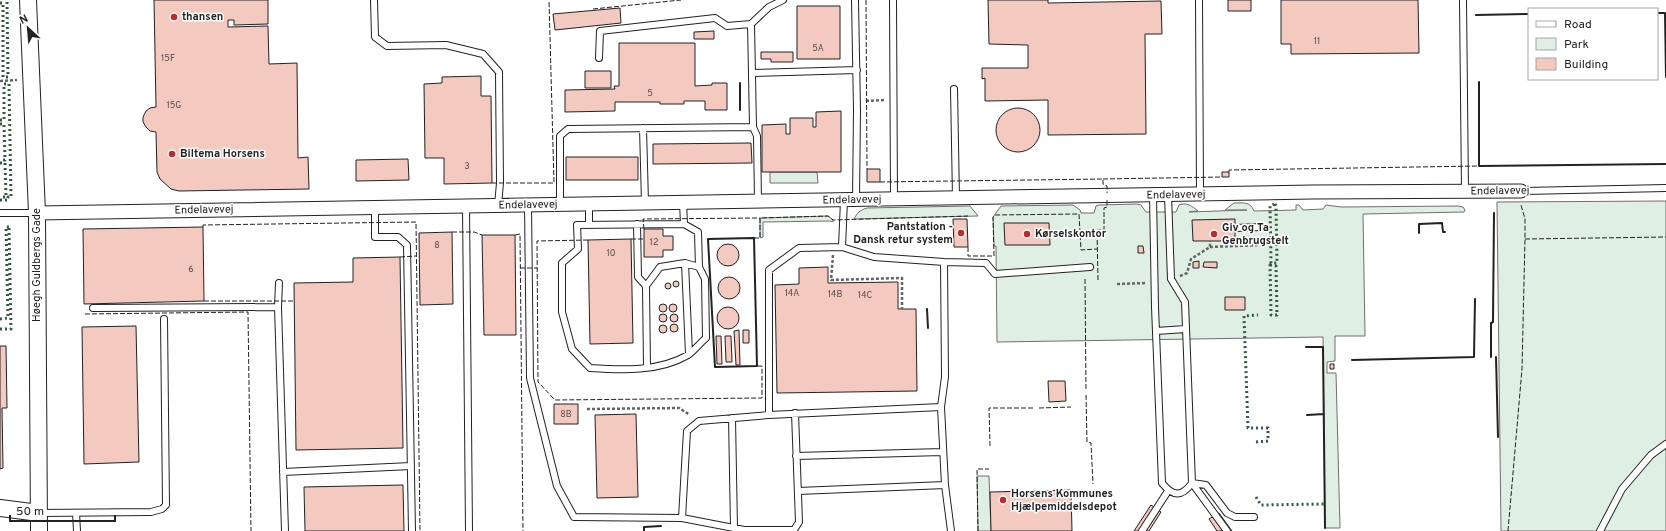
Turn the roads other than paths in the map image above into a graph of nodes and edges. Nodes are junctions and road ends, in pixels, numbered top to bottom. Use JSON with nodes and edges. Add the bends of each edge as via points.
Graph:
{"nodes":[{"id":1,"x":28,"y":0,"type":"edge"},
{"id":2,"x":374,"y":0,"type":"edge"},
{"id":3,"x":784,"y":0,"type":"edge"},
{"id":4,"x":855,"y":0,"type":"edge"},
{"id":5,"x":893,"y":0,"type":"edge"},
{"id":6,"x":1199,"y":0,"type":"edge"},
{"id":7,"x":1463,"y":0,"type":"edge"},
{"id":8,"x":751,"y":24,"type":"junction"},
{"id":9,"x":599,"y":58,"type":"dead end"},
{"id":10,"x":857,"y":70,"type":"junction"},
{"id":11,"x":752,"y":73,"type":"junction"},
{"id":12,"x":954,"y":89,"type":"dead end"},
{"id":13,"x":753,"y":127,"type":"junction"},
{"id":14,"x":643,"y":128,"type":"junction"},
{"id":15,"x":1666,"y":188,"type":"edge"},
{"id":16,"x":1465,"y":191,"type":"junction"},
{"id":17,"x":1521,"y":191,"type":"joint"},
{"id":18,"x":1200,"y":194,"type":"junction"},
{"id":19,"x":1153,"y":195,"type":"junction"},
{"id":20,"x":1168,"y":195,"type":"junction"},
{"id":21,"x":956,"y":198,"type":"junction"},
{"id":22,"x":894,"y":199,"type":"junction"},
{"id":23,"x":850,"y":200,"type":"junction"},
{"id":24,"x":758,"y":201,"type":"junction"},
{"id":25,"x":683,"y":202,"type":"junction"},
{"id":26,"x":645,"y":203,"type":"junction"},
{"id":27,"x":560,"y":204,"type":"junction"},
{"id":28,"x":498,"y":205,"type":"junction"},
{"id":29,"x":528,"y":205,"type":"junction"},
{"id":30,"x":589,"y":205,"type":"junction"},
{"id":31,"x":466,"y":206,"type":"junction"},
{"id":32,"x":375,"y":207,"type":"junction"},
{"id":33,"x":37,"y":213,"type":"junction"},
{"id":34,"x":0,"y":214,"type":"edge"},
{"id":35,"x":637,"y":224,"type":"junction"},
{"id":36,"x":684,"y":224,"type":"junction"},
{"id":37,"x":589,"y":225,"type":"junction"},
{"id":38,"x":1261,"y":227,"type":"dead end"},
{"id":39,"x":1235,"y":228,"type":"dead end"},
{"id":40,"x":842,"y":247,"type":"junction"},
{"id":41,"x":944,"y":262,"type":"junction"},
{"id":42,"x":685,"y":263,"type":"junction"},
{"id":43,"x":699,"y":267,"type":"junction"},
{"id":44,"x":1090,"y":267,"type":"dead end"},
{"id":45,"x":278,"y":283,"type":"dead end"},
{"id":46,"x":646,"y":286,"type":"junction"},
{"id":47,"x":278,"y":306,"type":"junction"},
{"id":48,"x":93,"y":308,"type":"dead end"},
{"id":49,"x":164,"y":319,"type":"dead end"},
{"id":50,"x":1186,"y":329,"type":"junction"},
{"id":51,"x":1156,"y":331,"type":"junction"},
{"id":52,"x":689,"y":354,"type":"junction"},
{"id":53,"x":647,"y":367,"type":"junction"},
{"id":54,"x":941,"y":407,"type":"junction"},
{"id":55,"x":795,"y":413,"type":"junction"},
{"id":56,"x":769,"y":415,"type":"junction"},
{"id":57,"x":732,"y":418,"type":"junction"},
{"id":58,"x":1666,"y":444,"type":"edge"},
{"id":59,"x":942,"y":452,"type":"junction"},
{"id":60,"x":796,"y":456,"type":"junction"},
{"id":61,"x":412,"y":466,"type":"junction"},
{"id":62,"x":283,"y":472,"type":"junction"},
{"id":63,"x":1192,"y":483,"type":"junction"},
{"id":64,"x":945,"y":485,"type":"junction"},
{"id":65,"x":798,"y":491,"type":"junction"},
{"id":66,"x":1168,"y":491,"type":"junction"},
{"id":67,"x":0,"y":508,"type":"edge"},
{"id":68,"x":76,"y":513,"type":"junction"},
{"id":69,"x":39,"y":514,"type":"junction"},
{"id":70,"x":1254,"y":517,"type":"dead end"},
{"id":71,"x":682,"y":518,"type":"junction"},
{"id":72,"x":734,"y":528,"type":"junction"},
{"id":73,"x":794,"y":530,"type":"edge"},
{"id":74,"x":39,"y":531,"type":"edge"},
{"id":75,"x":77,"y":531,"type":"edge"},
{"id":76,"x":285,"y":531,"type":"edge"},
{"id":77,"x":412,"y":531,"type":"edge"},
{"id":78,"x":469,"y":531,"type":"edge"},
{"id":79,"x":951,"y":531,"type":"edge"},
{"id":80,"x":1142,"y":531,"type":"edge"},
{"id":81,"x":1227,"y":531,"type":"edge"},
{"id":82,"x":1600,"y":531,"type":"edge"}],
"edges":[{"from":1,"to":33,"type":"street","name":"Høegh Guldbergs Gade"},
{"from":2,"to":28,"type":"lane","via":[[375,37],[387,46],[446,45],[483,54],[499,72]]},
{"from":3,"to":8,"type":"lane","via":[[769,7]]},
{"from":4,"to":10,"type":"lane"},
{"from":5,"to":22,"type":"lane"},
{"from":6,"to":18,"type":"lane"},
{"from":7,"to":16,"type":"lane"},
{"from":8,"to":9,"type":"lane","via":[[727,26],[715,18],[600,31]]},
{"from":8,"to":11,"type":"lane"},
{"from":10,"to":11,"type":"lane"},
{"from":10,"to":23,"type":"lane","via":[[857,110]]},
{"from":11,"to":13,"type":"lane"},
{"from":12,"to":21,"type":"lane"},
{"from":13,"to":14,"type":"lane"},
{"from":13,"to":24,"type":"lane","via":[[757,136]]},
{"from":14,"to":26,"type":"lane"},
{"from":14,"to":27,"type":"lane","via":[[568,129],[560,136]]},
{"from":15,"to":17,"type":"lane","name":"Endelavevej"},
{"from":16,"to":17,"type":"street","name":"Endelavevej"},
{"from":16,"to":18,"type":"street","name":"Endelavevej"},
{"from":18,"to":20,"type":"street","name":"Endelavevej"},
{"from":19,"to":20,"type":"street","name":"Endelavevej"},
{"from":19,"to":21,"type":"street","name":"Endelavevej"},
{"from":19,"to":51,"type":"lane"},
{"from":20,"to":50,"type":"lane","via":[[1171,279],[1184,302]]},
{"from":21,"to":22,"type":"street","name":"Endelavevej"},
{"from":22,"to":23,"type":"street","name":"Endelavevej"},
{"from":23,"to":24,"type":"street","name":"Endelavevej"},
{"from":23,"to":40,"type":"lane"},
{"from":24,"to":25,"type":"street","name":"Endelavevej"},
{"from":25,"to":26,"type":"street","name":"Endelavevej"},
{"from":25,"to":36,"type":"lane"},
{"from":26,"to":30,"type":"street","name":"Endelavevej"},
{"from":27,"to":29,"type":"street","name":"Endelavevej"},
{"from":27,"to":30,"type":"street","name":"Endelavevej"},
{"from":28,"to":29,"type":"street","name":"Endelavevej"},
{"from":28,"to":31,"type":"street","name":"Endelavevej"},
{"from":29,"to":71,"type":"lane","via":[[530,378],[557,486],[574,517]]},
{"from":30,"to":37,"type":"lane"},
{"from":31,"to":32,"type":"street","name":"Endelavevej"},
{"from":31,"to":78,"type":"lane"},
{"from":32,"to":33,"type":"street","name":"Endelavevej"},
{"from":32,"to":61,"type":"lane","via":[[375,237],[398,237],[407,245]]},
{"from":33,"to":34,"type":"lane"},
{"from":33,"to":69,"type":"street","name":"Høegh Guldbergs Gade"},
{"from":35,"to":36,"type":"lane"},
{"from":35,"to":37,"type":"lane"},
{"from":35,"to":46,"type":"lane","via":[[638,276]]},
{"from":36,"to":43,"type":"lane","via":[[698,232]]},
{"from":37,"to":53,"type":"lane","via":[[577,225],[578,249],[562,263],[562,312],[572,349],[590,368],[626,370]]},
{"from":38,"to":39,"type":"lane"},
{"from":40,"to":41,"type":"lane","via":[[874,257]]},
{"from":40,"to":56,"type":"lane","via":[[799,248],[769,270]]},
{"from":41,"to":44,"type":"lane","via":[[986,263],[995,274]]},
{"from":41,"to":54,"type":"lane","via":[[946,377]]},
{"from":42,"to":43,"type":"lane"},
{"from":42,"to":46,"type":"lane","via":[[660,267]]},
{"from":42,"to":52,"type":"lane"},
{"from":43,"to":52,"type":"lane","via":[[705,279],[706,338]]},
{"from":45,"to":47,"type":"lane"},
{"from":46,"to":53,"type":"lane"},
{"from":47,"to":48,"type":"lane"},
{"from":47,"to":62,"type":"lane"},
{"from":49,"to":68,"type":"lane","via":[[166,505],[151,512]]},
{"from":50,"to":51,"type":"lane"},
{"from":50,"to":63,"type":"lane"},
{"from":51,"to":66,"type":"lane","via":[[1162,483]]},
{"from":52,"to":53,"type":"lane","via":[[671,363]]},
{"from":54,"to":55,"type":"lane"},
{"from":54,"to":59,"type":"lane"},
{"from":55,"to":56,"type":"lane"},
{"from":55,"to":60,"type":"lane"},
{"from":56,"to":57,"type":"lane"},
{"from":57,"to":71,"type":"lane","via":[[699,421],[687,431]]},
{"from":57,"to":72,"type":"lane"},
{"from":58,"to":82,"type":"lane","via":[[1651,455],[1622,489]]},
{"from":59,"to":60,"type":"lane"},
{"from":59,"to":64,"type":"lane"},
{"from":60,"to":65,"type":"lane"},
{"from":61,"to":62,"type":"lane"},
{"from":61,"to":77,"type":"lane"},
{"from":62,"to":76,"type":"lane"},
{"from":63,"to":66,"type":"lane","via":[[1187,491],[1177,494]]},
{"from":63,"to":70,"type":"lane","via":[[1206,486],[1227,513],[1236,517]]},
{"from":63,"to":81,"type":"lane"},
{"from":64,"to":65,"type":"lane"},
{"from":64,"to":79,"type":"lane"},
{"from":65,"to":73,"type":"lane","via":[[799,522]]},
{"from":66,"to":80,"type":"lane"},
{"from":67,"to":69,"type":"street"},
{"from":68,"to":69,"type":"lane"},
{"from":68,"to":75,"type":"lane"},
{"from":69,"to":74,"type":"street","name":"Høegh Guldbergs Gade"},
{"from":71,"to":72,"type":"lane"},
{"from":72,"to":73,"type":"lane"}]}
